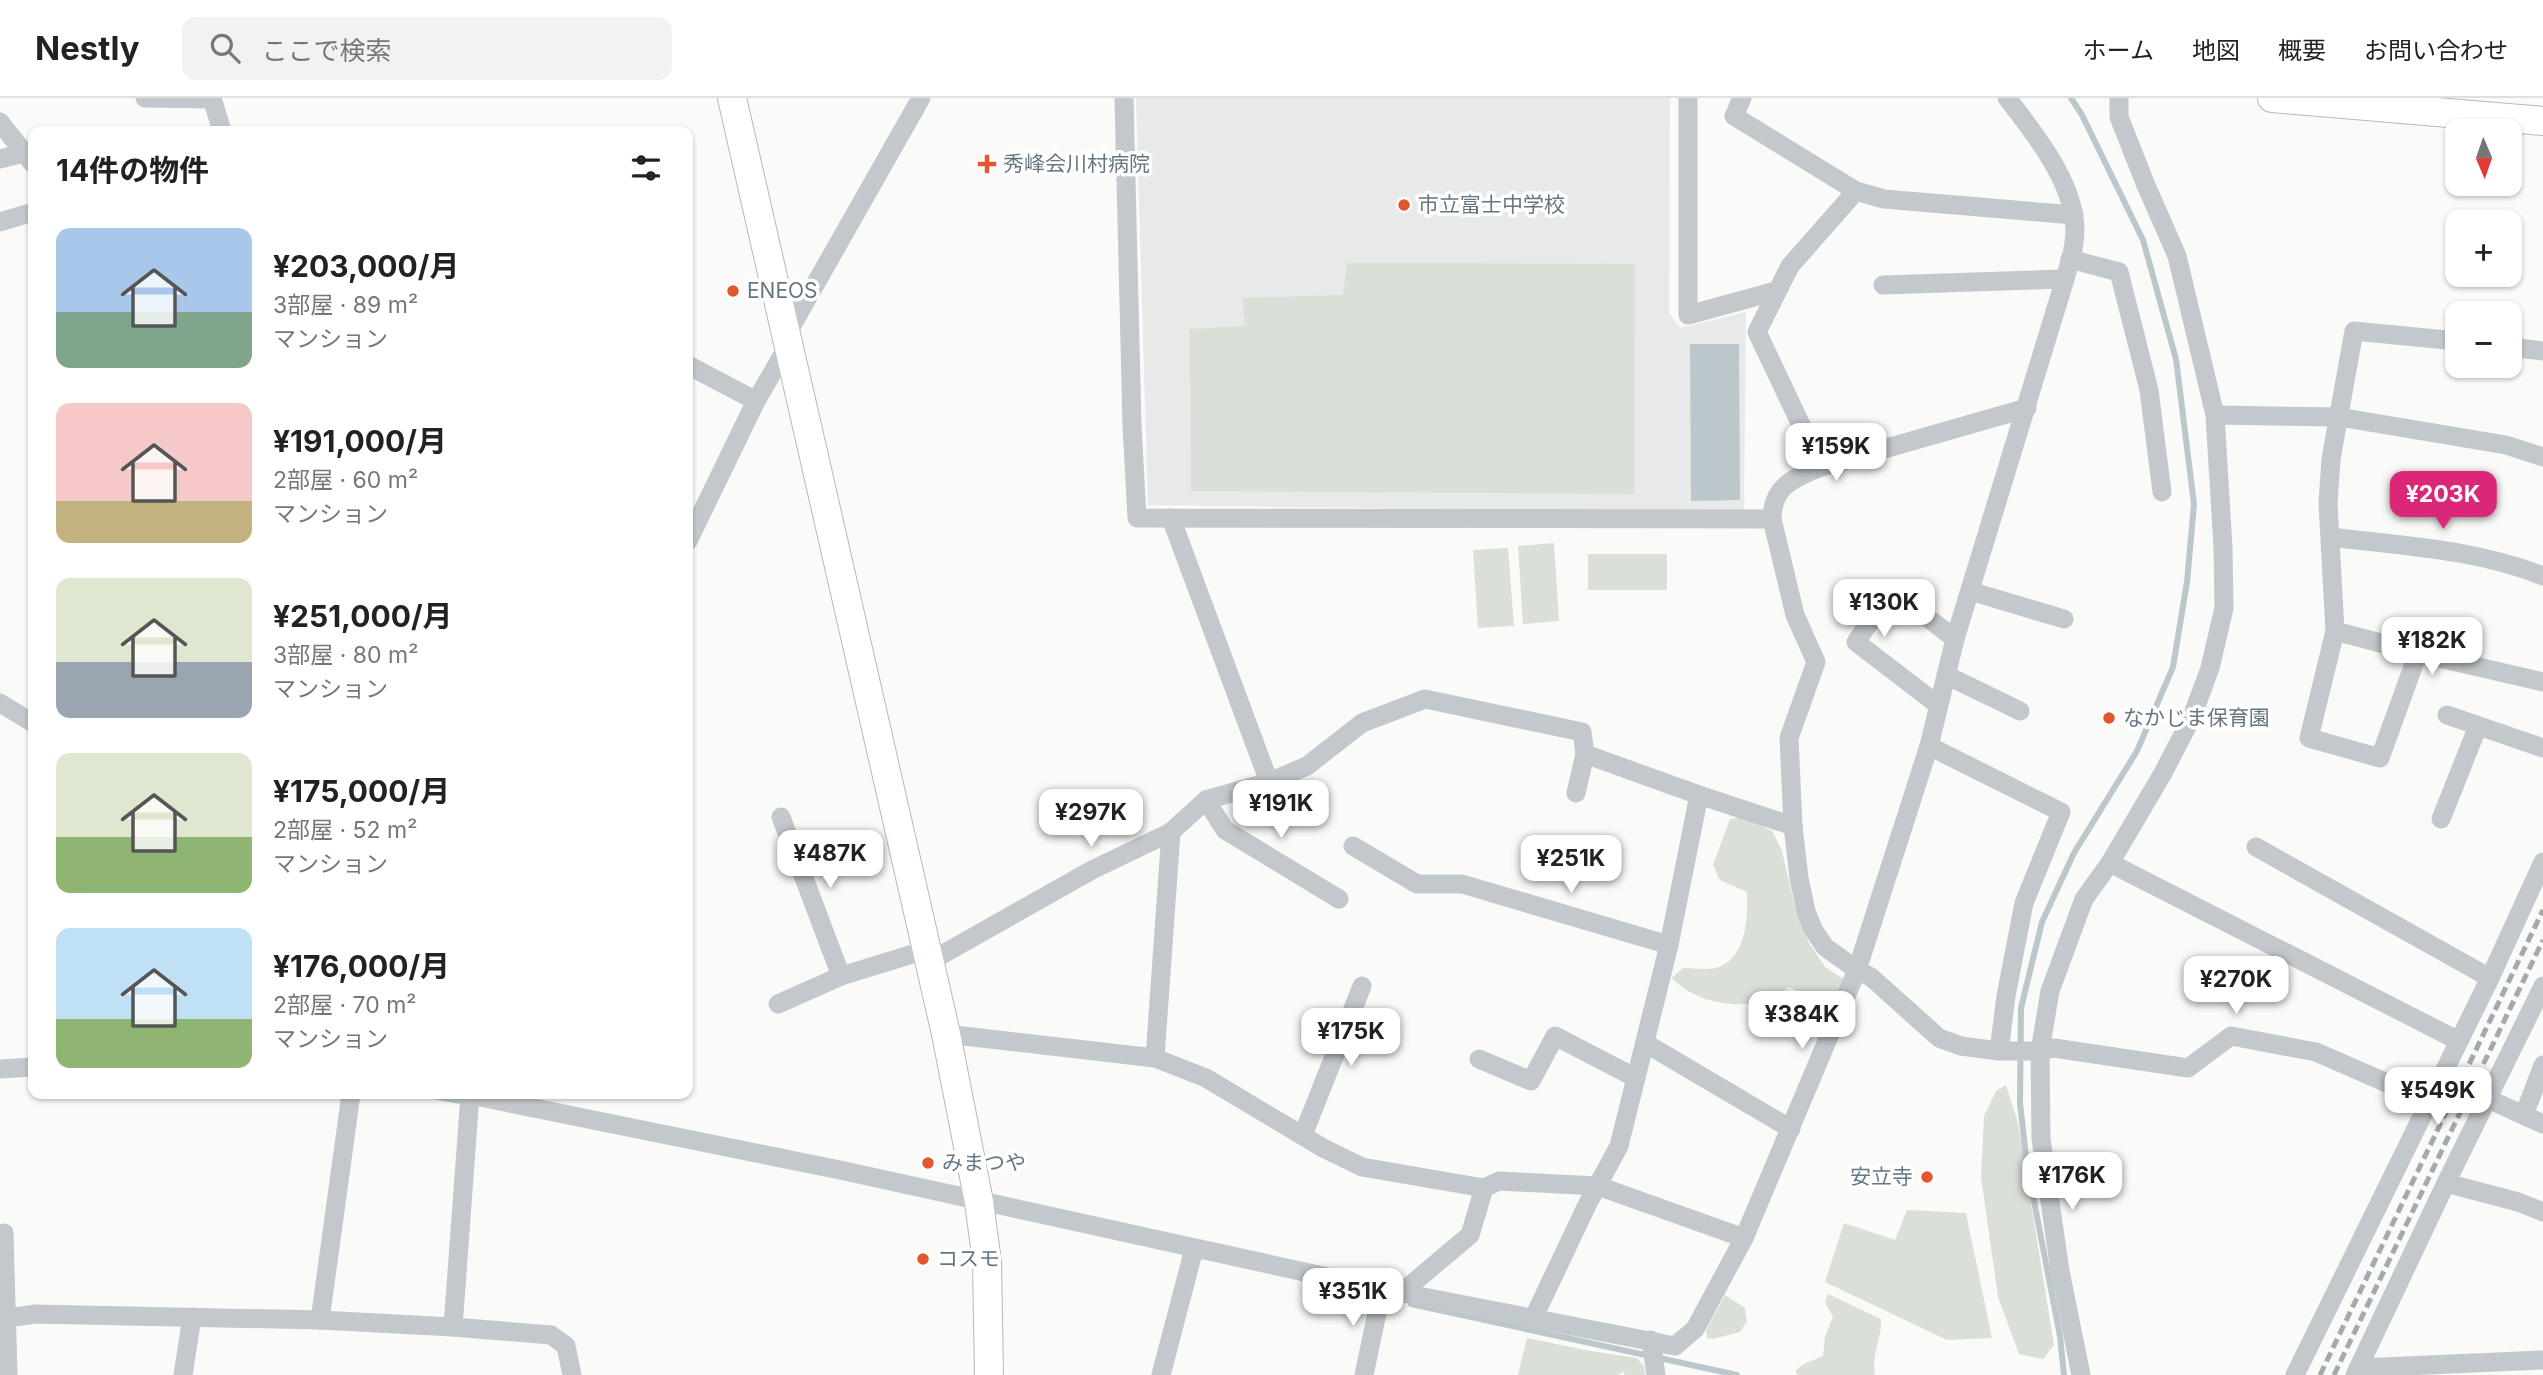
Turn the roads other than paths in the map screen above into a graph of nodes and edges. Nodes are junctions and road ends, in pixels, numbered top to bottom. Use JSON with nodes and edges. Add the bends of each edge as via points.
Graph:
{"nodes":[{"id":1,"x":145,"y":98,"type":"edge"},
{"id":2,"x":732,"y":98,"type":"edge"},
{"id":3,"x":921,"y":98,"type":"edge"},
{"id":4,"x":1124,"y":98,"type":"edge"},
{"id":5,"x":1688,"y":98,"type":"edge"},
{"id":6,"x":1741,"y":98,"type":"edge"},
{"id":7,"x":2007,"y":98,"type":"edge"},
{"id":8,"x":2119,"y":98,"type":"edge"},
{"id":9,"x":2272,"y":98,"type":"edge"},
{"id":10,"x":212,"y":99,"type":"edge"},
{"id":11,"x":2543,"y":121,"type":"edge"},
{"id":12,"x":0,"y":122,"type":"edge"},
{"id":13,"x":220,"y":126,"type":"edge"},
{"id":14,"x":28,"y":158,"type":"edge"},
{"id":15,"x":0,"y":159,"type":"edge"},
{"id":16,"x":1856,"y":191,"type":"junction"},
{"id":17,"x":28,"y":214,"type":"edge"},
{"id":18,"x":2074,"y":215,"type":"junction"},
{"id":19,"x":0,"y":222,"type":"edge"},
{"id":20,"x":2070,"y":259,"type":"junction"},
{"id":21,"x":2065,"y":279,"type":"junction"},
{"id":22,"x":1883,"y":285,"type":"dead end"},
{"id":23,"x":1776,"y":290,"type":"junction"},
{"id":24,"x":788,"y":339,"type":"junction"},
{"id":25,"x":2445,"y":340,"type":"edge"},
{"id":26,"x":2522,"y":348,"type":"edge"},
{"id":27,"x":2543,"y":351,"type":"edge"},
{"id":28,"x":693,"y":368,"type":"edge"},
{"id":29,"x":756,"y":401,"type":"junction"},
{"id":30,"x":2027,"y":408,"type":"junction"},
{"id":31,"x":2216,"y":415,"type":"junction"},
{"id":32,"x":2339,"y":417,"type":"junction"},
{"id":33,"x":2543,"y":457,"type":"edge"},
{"id":34,"x":1821,"y":467,"type":"junction"},
{"id":35,"x":2162,"y":492,"type":"dead end"},
{"id":36,"x":695,"y":506,"type":"edge"},
{"id":37,"x":1171,"y":519,"type":"junction"},
{"id":38,"x":1772,"y":519,"type":"junction"},
{"id":39,"x":2331,"y":537,"type":"junction"},
{"id":40,"x":2543,"y":576,"type":"edge"},
{"id":41,"x":1970,"y":591,"type":"junction"},
{"id":42,"x":2064,"y":619,"type":"dead end"},
{"id":43,"x":2335,"y":631,"type":"junction"},
{"id":44,"x":1955,"y":639,"type":"junction"},
{"id":45,"x":2418,"y":653,"type":"junction"},
{"id":46,"x":1946,"y":676,"type":"junction"},
{"id":47,"x":2543,"y":682,"type":"edge"},
{"id":48,"x":0,"y":703,"type":"edge"},
{"id":49,"x":1938,"y":705,"type":"junction"},
{"id":50,"x":2020,"y":711,"type":"dead end"},
{"id":51,"x":2447,"y":715,"type":"dead end"},
{"id":52,"x":28,"y":720,"type":"edge"},
{"id":53,"x":2477,"y":726,"type":"junction"},
{"id":54,"x":1929,"y":746,"type":"junction"},
{"id":55,"x":2543,"y":748,"type":"edge"},
{"id":56,"x":1585,"y":754,"type":"junction"},
{"id":57,"x":1269,"y":782,"type":"junction"},
{"id":58,"x":1576,"y":793,"type":"dead end"},
{"id":59,"x":1699,"y":795,"type":"junction"},
{"id":60,"x":1206,"y":800,"type":"junction"},
{"id":61,"x":781,"y":817,"type":"dead end"},
{"id":62,"x":2441,"y":819,"type":"dead end"},
{"id":63,"x":1793,"y":826,"type":"junction"},
{"id":64,"x":1171,"y":832,"type":"junction"},
{"id":65,"x":1353,"y":846,"type":"dead end"},
{"id":66,"x":2256,"y":847,"type":"dead end"},
{"id":67,"x":2543,"y":862,"type":"edge"},
{"id":68,"x":2110,"y":863,"type":"junction"},
{"id":69,"x":1339,"y":899,"type":"dead end"},
{"id":70,"x":1669,"y":945,"type":"junction"},
{"id":71,"x":927,"y":956,"type":"junction"},
{"id":72,"x":1857,"y":970,"type":"junction"},
{"id":73,"x":841,"y":976,"type":"junction"},
{"id":74,"x":2490,"y":978,"type":"junction"},
{"id":75,"x":1362,"y":986,"type":"dead end"},
{"id":76,"x":2542,"y":991,"type":"edge"},
{"id":77,"x":778,"y":1004,"type":"dead end"},
{"id":78,"x":946,"y":1034,"type":"junction"},
{"id":79,"x":2457,"y":1040,"type":"junction"},
{"id":80,"x":1645,"y":1043,"type":"junction"},
{"id":81,"x":1999,"y":1051,"type":"junction"},
{"id":82,"x":2040,"y":1051,"type":"junction"},
{"id":83,"x":1155,"y":1058,"type":"junction"},
{"id":84,"x":1479,"y":1059,"type":"dead end"},
{"id":85,"x":2543,"y":1065,"type":"edge"},
{"id":86,"x":28,"y":1067,"type":"edge"},
{"id":87,"x":0,"y":1069,"type":"edge"},
{"id":88,"x":1636,"y":1079,"type":"junction"},
{"id":89,"x":350,"y":1099,"type":"edge"},
{"id":90,"x":467,"y":1099,"type":"edge"},
{"id":91,"x":491,"y":1099,"type":"edge"},
{"id":92,"x":2488,"y":1099,"type":"junction"},
{"id":93,"x":2428,"y":1101,"type":"junction"},
{"id":94,"x":2524,"y":1115,"type":"junction"},
{"id":95,"x":2543,"y":1124,"type":"edge"},
{"id":96,"x":1791,"y":1129,"type":"junction"},
{"id":97,"x":1303,"y":1135,"type":"junction"},
{"id":98,"x":2446,"y":1183,"type":"junction"},
{"id":99,"x":1598,"y":1186,"type":"junction"},
{"id":100,"x":1484,"y":1188,"type":"junction"},
{"id":101,"x":979,"y":1202,"type":"junction"},
{"id":102,"x":2543,"y":1212,"type":"edge"},
{"id":103,"x":4,"y":1233,"type":"dead end"},
{"id":104,"x":1744,"y":1238,"type":"junction"},
{"id":105,"x":1194,"y":1250,"type":"junction"},
{"id":106,"x":1392,"y":1291,"type":"junction"},
{"id":107,"x":192,"y":1317,"type":"junction"},
{"id":108,"x":3,"y":1319,"type":"edge"},
{"id":109,"x":1533,"y":1319,"type":"junction"},
{"id":110,"x":320,"y":1320,"type":"junction"},
{"id":111,"x":453,"y":1327,"type":"junction"},
{"id":112,"x":1651,"y":1340,"type":"junction"},
{"id":113,"x":2543,"y":1360,"type":"edge"},
{"id":114,"x":2357,"y":1371,"type":"edge"},
{"id":115,"x":8,"y":1375,"type":"edge"},
{"id":116,"x":183,"y":1375,"type":"edge"},
{"id":117,"x":572,"y":1375,"type":"edge"},
{"id":118,"x":989,"y":1375,"type":"edge"},
{"id":119,"x":1161,"y":1375,"type":"edge"},
{"id":120,"x":1364,"y":1375,"type":"edge"},
{"id":121,"x":1656,"y":1375,"type":"edge"},
{"id":122,"x":2081,"y":1375,"type":"edge"},
{"id":123,"x":2295,"y":1375,"type":"edge"}],
"edges":[{"from":1,"to":10,"type":"street"},
{"from":2,"to":24,"type":"street"},
{"from":3,"to":24,"type":"street"},
{"from":4,"to":37,"type":"street","via":[[1137,517]]},
{"from":5,"to":23,"type":"street","via":[[1688,315]]},
{"from":6,"to":16,"type":"street","via":[[1734,116]]},
{"from":7,"to":18,"type":"street","via":[[2044,144]]},
{"from":8,"to":31,"type":"street","via":[[2119,117],[2177,256]]},
{"from":9,"to":11,"type":"street"},
{"from":10,"to":13,"type":"street"},
{"from":12,"to":14,"type":"street"},
{"from":14,"to":15,"type":"street"},
{"from":16,"to":18,"type":"street","via":[[1884,199]]},
{"from":16,"to":23,"type":"street","via":[[1790,266]]},
{"from":17,"to":19,"type":"street"},
{"from":18,"to":20,"type":"street"},
{"from":20,"to":21,"type":"street"},
{"from":20,"to":35,"type":"street","via":[[2119,272],[2149,390]]},
{"from":21,"to":22,"type":"street"},
{"from":21,"to":30,"type":"street"},
{"from":23,"to":34,"type":"street","via":[[1757,332]]},
{"from":24,"to":29,"type":"street"},
{"from":24,"to":71,"type":"street"},
{"from":25,"to":32,"type":"street","via":[[2354,331]]},
{"from":26,"to":27,"type":"street"},
{"from":28,"to":29,"type":"street"},
{"from":29,"to":36,"type":"street"},
{"from":30,"to":34,"type":"street"},
{"from":30,"to":41,"type":"street"},
{"from":31,"to":32,"type":"street"},
{"from":31,"to":68,"type":"street","via":[[2224,608],[2210,668],[2192,717]]},
{"from":32,"to":33,"type":"street","via":[[2506,445]]},
{"from":32,"to":39,"type":"street","via":[[2328,503]]},
{"from":34,"to":38,"type":"street","via":[[1782,488],[1772,504]]},
{"from":37,"to":38,"type":"street"},
{"from":37,"to":57,"type":"street"},
{"from":38,"to":63,"type":"street","via":[[1795,615],[1816,662],[1789,738]]},
{"from":39,"to":40,"type":"street","via":[[2460,553],[2515,564]]},
{"from":39,"to":43,"type":"street"},
{"from":41,"to":42,"type":"street"},
{"from":41,"to":44,"type":"street"},
{"from":43,"to":45,"type":"street"},
{"from":43,"to":45,"type":"street","via":[[2309,738],[2380,758]]},
{"from":44,"to":46,"type":"street"},
{"from":44,"to":49,"type":"street","via":[[1892,590],[1856,642]]},
{"from":45,"to":47,"type":"street"},
{"from":46,"to":49,"type":"street"},
{"from":46,"to":50,"type":"street"},
{"from":48,"to":52,"type":"street"},
{"from":49,"to":54,"type":"street"},
{"from":51,"to":53,"type":"street"},
{"from":53,"to":55,"type":"street"},
{"from":53,"to":62,"type":"street"},
{"from":54,"to":72,"type":"street"},
{"from":54,"to":81,"type":"street","via":[[2061,812],[2024,903]]},
{"from":56,"to":57,"type":"street","via":[[1582,732],[1425,699],[1362,723],[1307,766]]},
{"from":56,"to":58,"type":"street"},
{"from":56,"to":59,"type":"street"},
{"from":57,"to":60,"type":"street"},
{"from":59,"to":63,"type":"street"},
{"from":59,"to":70,"type":"street"},
{"from":60,"to":64,"type":"street"},
{"from":60,"to":69,"type":"street","via":[[1225,830]]},
{"from":61,"to":73,"type":"street"},
{"from":63,"to":72,"type":"street","via":[[1801,888],[1813,929],[1825,947]]},
{"from":64,"to":71,"type":"street"},
{"from":64,"to":83,"type":"street"},
{"from":65,"to":70,"type":"street","via":[[1417,884],[1462,884]]},
{"from":66,"to":74,"type":"street"},
{"from":67,"to":74,"type":"street"},
{"from":68,"to":79,"type":"street"},
{"from":68,"to":82,"type":"street","via":[[2084,900],[2068,938],[2050,991]]},
{"from":70,"to":80,"type":"street"},
{"from":71,"to":73,"type":"street"},
{"from":71,"to":78,"type":"street"},
{"from":72,"to":81,"type":"street","via":[[1871,977],[1939,1038]]},
{"from":72,"to":96,"type":"street"},
{"from":73,"to":77,"type":"street"},
{"from":74,"to":79,"type":"street"},
{"from":75,"to":97,"type":"street"},
{"from":76,"to":92,"type":"street"},
{"from":78,"to":83,"type":"street"},
{"from":78,"to":101,"type":"street"},
{"from":79,"to":93,"type":"street"},
{"from":80,"to":88,"type":"street"},
{"from":80,"to":96,"type":"street"},
{"from":81,"to":82,"type":"street"},
{"from":82,"to":93,"type":"street","via":[[2054,1048],[2188,1068],[2231,1036],[2316,1052]]},
{"from":82,"to":122,"type":"street","via":[[2041,1139]]},
{"from":83,"to":97,"type":"street","via":[[1206,1078]]},
{"from":84,"to":88,"type":"street","via":[[1531,1081],[1555,1036]]},
{"from":85,"to":94,"type":"street"},
{"from":86,"to":87,"type":"street"},
{"from":88,"to":99,"type":"street","via":[[1619,1146]]},
{"from":89,"to":110,"type":"street"},
{"from":90,"to":111,"type":"street"},
{"from":91,"to":101,"type":"street"},
{"from":92,"to":94,"type":"street"},
{"from":92,"to":98,"type":"street"},
{"from":93,"to":123,"type":"street"},
{"from":94,"to":95,"type":"street"},
{"from":96,"to":104,"type":"street"},
{"from":97,"to":100,"type":"street","via":[[1362,1167]]},
{"from":98,"to":102,"type":"street"},
{"from":98,"to":114,"type":"street"},
{"from":99,"to":100,"type":"street","via":[[1499,1181]]},
{"from":99,"to":104,"type":"street"},
{"from":99,"to":109,"type":"street"},
{"from":100,"to":106,"type":"street","via":[[1470,1235]]},
{"from":101,"to":105,"type":"street"},
{"from":101,"to":118,"type":"street","via":[[987,1262]]},
{"from":103,"to":108,"type":"street"},
{"from":104,"to":112,"type":"street","via":[[1695,1329],[1675,1346]]},
{"from":105,"to":106,"type":"street"},
{"from":105,"to":119,"type":"street"},
{"from":106,"to":109,"type":"street"},
{"from":106,"to":120,"type":"street"},
{"from":107,"to":108,"type":"street","via":[[35,1314]]},
{"from":107,"to":110,"type":"street"},
{"from":107,"to":116,"type":"street"},
{"from":108,"to":115,"type":"street"},
{"from":109,"to":112,"type":"street"},
{"from":110,"to":111,"type":"street"},
{"from":111,"to":117,"type":"street","via":[[551,1335],[566,1346]]},
{"from":112,"to":121,"type":"street"},
{"from":113,"to":114,"type":"street"}]}
